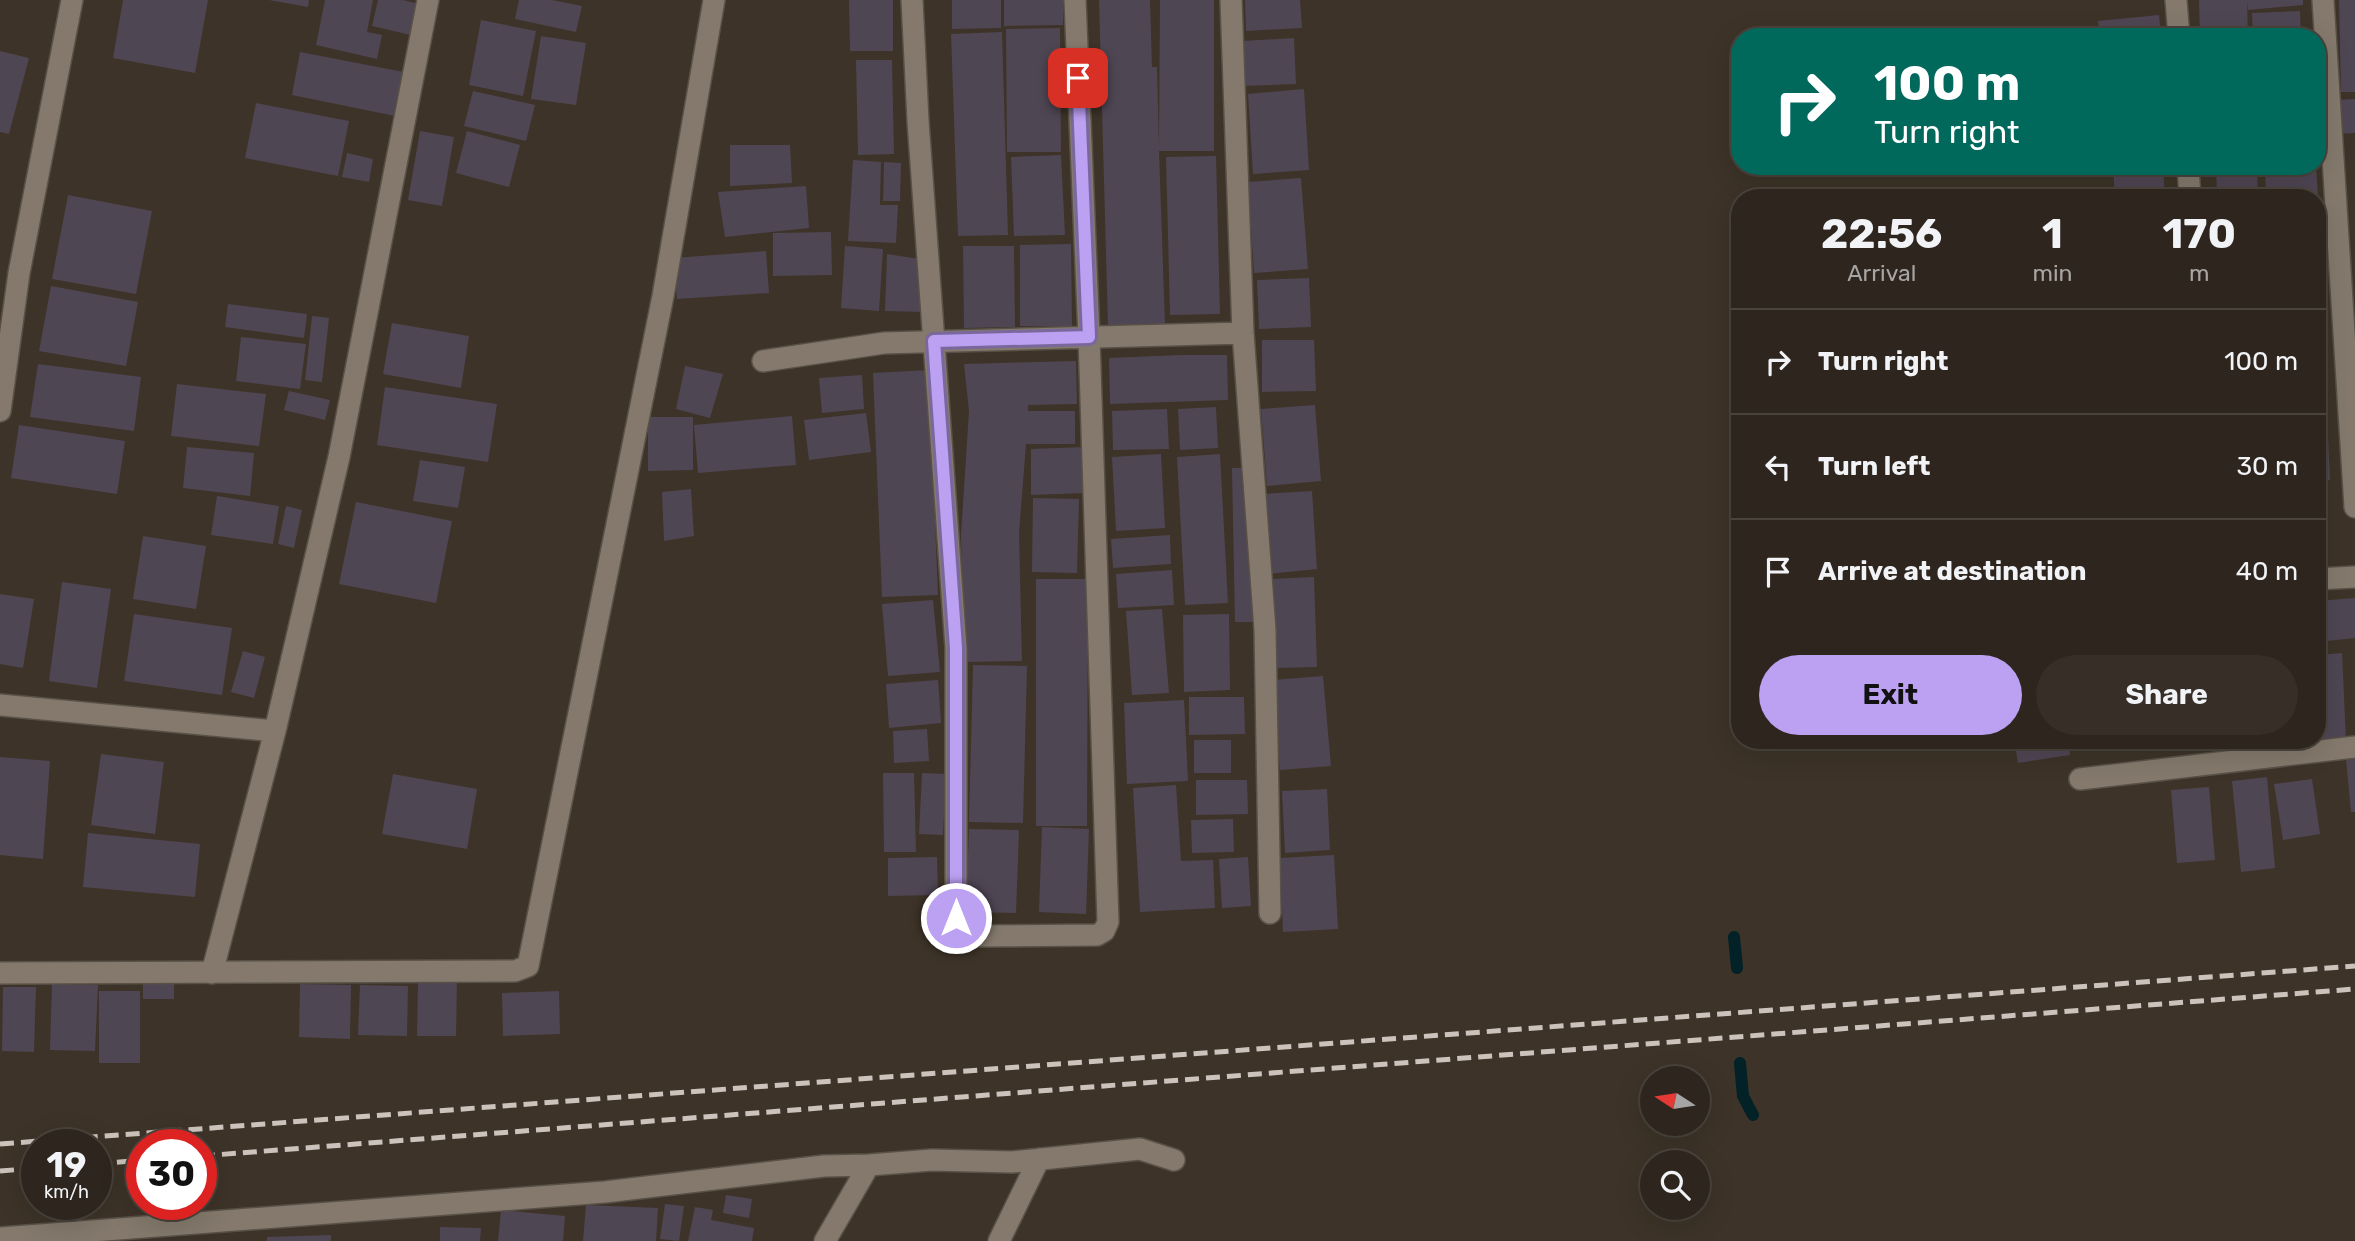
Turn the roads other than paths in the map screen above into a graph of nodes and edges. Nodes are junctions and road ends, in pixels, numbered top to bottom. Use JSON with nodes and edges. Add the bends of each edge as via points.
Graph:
{"nodes":[{"id":1,"x":72,"y":0,"type":"edge"},
{"id":2,"x":428,"y":0,"type":"edge"},
{"id":3,"x":714,"y":0,"type":"edge"},
{"id":4,"x":912,"y":0,"type":"edge"},
{"id":5,"x":1075,"y":0,"type":"edge"},
{"id":6,"x":1231,"y":0,"type":"edge"},
{"id":7,"x":2176,"y":0,"type":"edge"},
{"id":8,"x":2323,"y":0,"type":"edge"},
{"id":9,"x":2178,"y":28,"type":"edge"},
{"id":10,"x":2326,"y":28,"type":"edge"},
{"id":11,"x":2326,"y":32,"type":"edge"},
{"id":12,"x":2346,"y":243,"type":"edge"},
{"id":13,"x":1243,"y":332,"type":"junction"},
{"id":14,"x":1089,"y":337,"type":"junction"},
{"id":15,"x":934,"y":341,"type":"junction"},
{"id":16,"x":763,"y":360,"type":"dead end"},
{"id":17,"x":0,"y":411,"type":"edge"},
{"id":18,"x":2355,"y":507,"type":"edge"},
{"id":19,"x":2355,"y":577,"type":"edge"},
{"id":20,"x":2326,"y":579,"type":"edge"},
{"id":21,"x":0,"y":705,"type":"edge"},
{"id":22,"x":275,"y":732,"type":"junction"},
{"id":23,"x":2355,"y":747,"type":"edge"},
{"id":24,"x":2080,"y":779,"type":"dead end"},
{"id":25,"x":1270,"y":913,"type":"dead end"},
{"id":26,"x":0,"y":973,"type":"edge"},
{"id":27,"x":212,"y":973,"type":"junction"},
{"id":28,"x":1039,"y":1159,"type":"junction"},
{"id":29,"x":1174,"y":1160,"type":"dead end"},
{"id":30,"x":870,"y":1166,"type":"junction"},
{"id":31,"x":244,"y":1231,"type":"edge"},
{"id":32,"x":0,"y":1238,"type":"edge"},
{"id":33,"x":825,"y":1241,"type":"edge"},
{"id":34,"x":999,"y":1241,"type":"edge"}],
"edges":[{"from":1,"to":17,"type":"street","via":[[19,273]]},
{"from":2,"to":22,"type":"street","via":[[339,457]]},
{"from":3,"to":27,"type":"street","via":[[663,296],[528,966],[515,971]]},
{"from":4,"to":15,"type":"street"},
{"from":5,"to":14,"type":"street"},
{"from":6,"to":13,"type":"street"},
{"from":7,"to":9,"type":"street"},
{"from":8,"to":10,"type":"street"},
{"from":11,"to":12,"type":"street"},
{"from":12,"to":18,"type":"street"},
{"from":13,"to":14,"type":"street"},
{"from":13,"to":25,"type":"street","via":[[1265,630]]},
{"from":14,"to":15,"type":"street"},
{"from":14,"to":15,"type":"street","via":[[1109,913],[1104,931],[1097,935],[977,936],[961,929],[956,918],[956,648]]},
{"from":15,"to":16,"type":"street","via":[[884,343]]},
{"from":19,"to":20,"type":"street"},
{"from":21,"to":22,"type":"street"},
{"from":22,"to":27,"type":"street"},
{"from":23,"to":24,"type":"street"},
{"from":26,"to":27,"type":"street"},
{"from":28,"to":29,"type":"street","via":[[1140,1149]]},
{"from":28,"to":30,"type":"street"},
{"from":28,"to":34,"type":"street"},
{"from":30,"to":31,"type":"street","via":[[824,1166]]},
{"from":30,"to":33,"type":"street"},
{"from":31,"to":32,"type":"street"}]}
